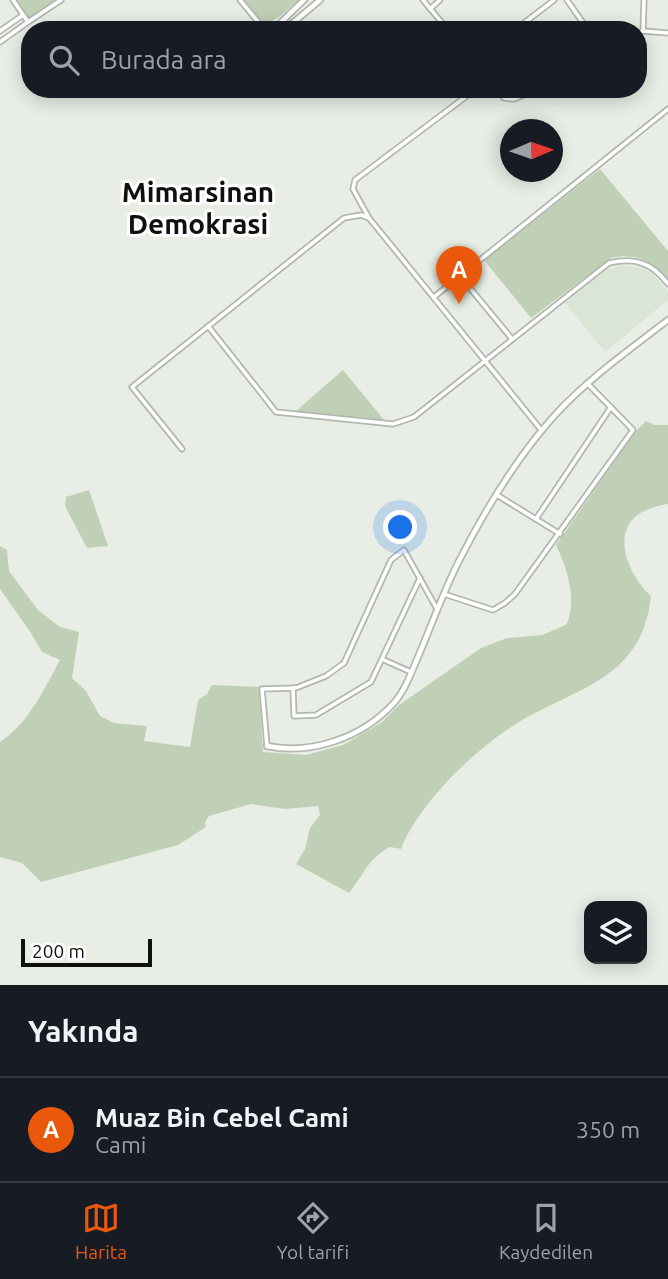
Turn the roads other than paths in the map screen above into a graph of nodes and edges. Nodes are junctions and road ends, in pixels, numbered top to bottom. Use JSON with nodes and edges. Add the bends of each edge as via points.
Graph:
{"nodes":[{"id":1,"x":13,"y":0,"type":"edge"},
{"id":2,"x":61,"y":0,"type":"edge"},
{"id":3,"x":240,"y":0,"type":"edge"},
{"id":4,"x":304,"y":0,"type":"edge"},
{"id":5,"x":320,"y":0,"type":"edge"},
{"id":6,"x":423,"y":0,"type":"edge"},
{"id":7,"x":440,"y":0,"type":"edge"},
{"id":8,"x":554,"y":0,"type":"edge"},
{"id":9,"x":567,"y":0,"type":"edge"},
{"id":10,"x":644,"y":0,"type":"edge"},
{"id":11,"x":430,"y":9,"type":"junction"},
{"id":12,"x":23,"y":15,"type":"junction"},
{"id":13,"x":27,"y":21,"type":"edge"},
{"id":14,"x":30,"y":21,"type":"edge"},
{"id":15,"x":258,"y":21,"type":"edge"},
{"id":16,"x":284,"y":21,"type":"edge"},
{"id":17,"x":295,"y":21,"type":"edge"},
{"id":18,"x":440,"y":21,"type":"edge"},
{"id":19,"x":527,"y":21,"type":"edge"},
{"id":20,"x":582,"y":21,"type":"edge"},
{"id":21,"x":642,"y":21,"type":"edge"},
{"id":22,"x":21,"y":27,"type":"edge"},
{"id":23,"x":0,"y":31,"type":"edge"},
{"id":24,"x":647,"y":32,"type":"edge"},
{"id":25,"x":668,"y":33,"type":"edge"},
{"id":26,"x":0,"y":42,"type":"edge"},
{"id":27,"x":464,"y":98,"type":"edge"},
{"id":28,"x":668,"y":108,"type":"edge"},
{"id":29,"x":369,"y":218,"type":"junction"},
{"id":30,"x":460,"y":276,"type":"junction"},
{"id":31,"x":668,"y":284,"type":"edge"},
{"id":32,"x":434,"y":297,"type":"junction"},
{"id":33,"x":668,"y":320,"type":"edge"},
{"id":34,"x":208,"y":326,"type":"junction"},
{"id":35,"x":512,"y":339,"type":"junction"},
{"id":36,"x":485,"y":360,"type":"junction"},
{"id":37,"x":587,"y":383,"type":"junction"},
{"id":38,"x":611,"y":407,"type":"junction"},
{"id":39,"x":542,"y":431,"type":"junction"},
{"id":40,"x":181,"y":449,"type":"dead end"},
{"id":41,"x":496,"y":495,"type":"junction"},
{"id":42,"x":536,"y":519,"type":"junction"},
{"id":43,"x":560,"y":534,"type":"junction"},
{"id":44,"x":420,"y":578,"type":"junction"},
{"id":45,"x":444,"y":594,"type":"junction"},
{"id":46,"x":438,"y":609,"type":"junction"},
{"id":47,"x":384,"y":660,"type":"junction"},
{"id":48,"x":411,"y":672,"type":"junction"},
{"id":49,"x":293,"y":688,"type":"junction"},
{"id":50,"x":267,"y":746,"type":"joint"}],
"edges":[{"from":1,"to":12,"type":"street"},
{"from":2,"to":14,"type":"street"},
{"from":3,"to":15,"type":"street"},
{"from":4,"to":16,"type":"street"},
{"from":5,"to":17,"type":"street"},
{"from":6,"to":11,"type":"street"},
{"from":7,"to":11,"type":"street"},
{"from":8,"to":19,"type":"street"},
{"from":9,"to":20,"type":"street"},
{"from":10,"to":21,"type":"street"},
{"from":11,"to":18,"type":"street"},
{"from":12,"to":13,"type":"street"},
{"from":12,"to":23,"type":"street"},
{"from":22,"to":26,"type":"street"},
{"from":24,"to":25,"type":"street"},
{"from":27,"to":29,"type":"street","via":[[355,180],[353,189]]},
{"from":28,"to":30,"type":"street"},
{"from":29,"to":32,"type":"street"},
{"from":29,"to":34,"type":"street","via":[[344,218]]},
{"from":30,"to":32,"type":"street"},
{"from":30,"to":35,"type":"street"},
{"from":31,"to":35,"type":"street","via":[[659,272],[638,261],[609,263]]},
{"from":32,"to":36,"type":"street"},
{"from":33,"to":37,"type":"street"},
{"from":34,"to":36,"type":"street","via":[[276,412],[301,416],[404,422]]},
{"from":34,"to":40,"type":"street","via":[[132,387]]},
{"from":35,"to":36,"type":"street"},
{"from":36,"to":39,"type":"street"},
{"from":37,"to":38,"type":"street"},
{"from":37,"to":39,"type":"street"},
{"from":38,"to":42,"type":"street"},
{"from":38,"to":43,"type":"street","via":[[633,430]]},
{"from":39,"to":41,"type":"street"},
{"from":41,"to":42,"type":"street"},
{"from":41,"to":45,"type":"street"},
{"from":42,"to":43,"type":"street"},
{"from":43,"to":45,"type":"street","via":[[516,594],[493,610]]},
{"from":44,"to":46,"type":"street"},
{"from":44,"to":47,"type":"street"},
{"from":44,"to":49,"type":"street","via":[[404,550],[391,561],[344,663],[326,676]]},
{"from":45,"to":46,"type":"street"},
{"from":46,"to":48,"type":"street"},
{"from":47,"to":48,"type":"street"},
{"from":47,"to":49,"type":"street","via":[[371,681],[316,715],[294,716]]},
{"from":48,"to":50,"type":"street","via":[[394,704],[344,737],[300,749]]},
{"from":49,"to":50,"type":"street","via":[[262,689]]}]}
